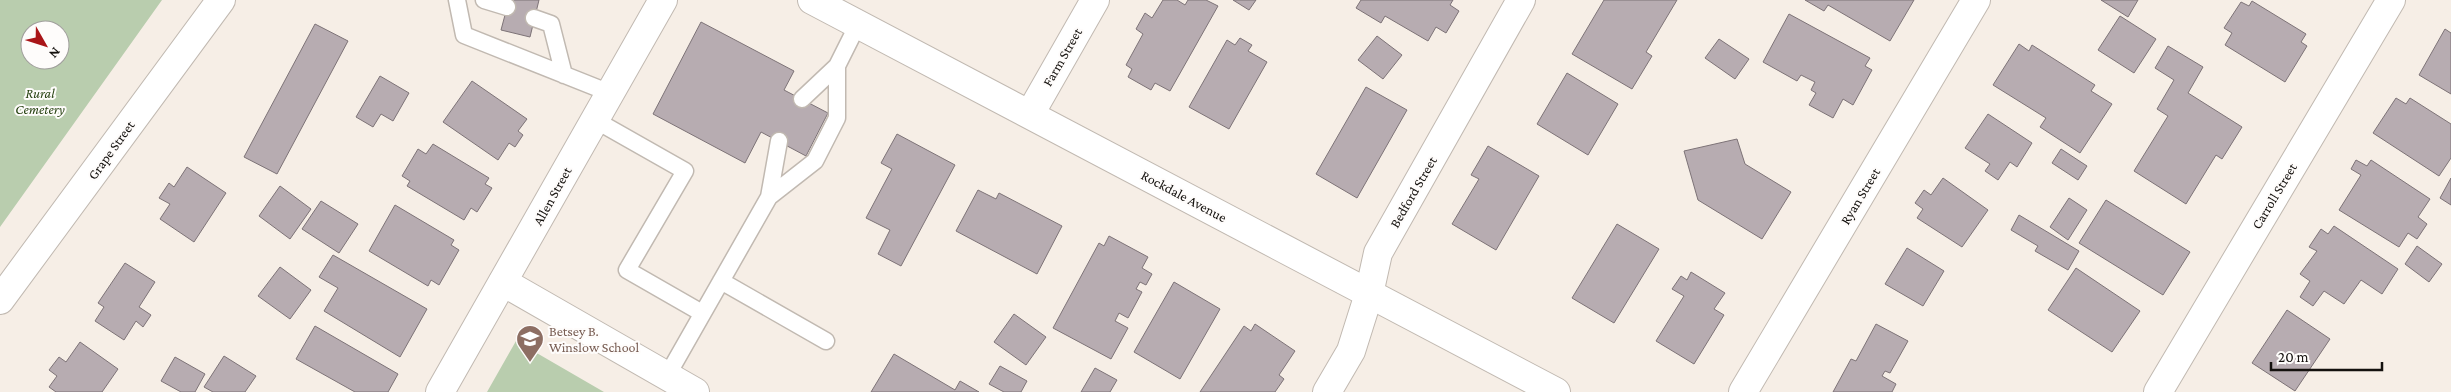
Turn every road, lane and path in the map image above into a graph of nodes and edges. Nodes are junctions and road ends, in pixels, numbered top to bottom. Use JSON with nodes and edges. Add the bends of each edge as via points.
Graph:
{"nodes":[{"id":1,"x":221,"y":0,"type":"edge"},
{"id":2,"x":457,"y":0,"type":"edge"},
{"id":3,"x":484,"y":0,"type":"edge"},
{"id":4,"x":663,"y":0,"type":"edge"},
{"id":5,"x":812,"y":0,"type":"edge"},
{"id":6,"x":1095,"y":0,"type":"edge"},
{"id":7,"x":1522,"y":0,"type":"edge"},
{"id":8,"x":1976,"y":0,"type":"edge"},
{"id":9,"x":2391,"y":0,"type":"edge"},
{"id":10,"x":507,"y":7,"type":"dead end"},
{"id":11,"x":534,"y":18,"type":"dead end"},
{"id":12,"x":858,"y":24,"type":"junction"},
{"id":13,"x":837,"y":66,"type":"junction"},
{"id":14,"x":564,"y":75,"type":"junction"},
{"id":15,"x":610,"y":94,"type":"junction"},
{"id":16,"x":802,"y":99,"type":"dead end"},
{"id":17,"x":1030,"y":114,"type":"junction"},
{"id":18,"x":595,"y":120,"type":"junction"},
{"id":19,"x":778,"y":141,"type":"dead end"},
{"id":20,"x":770,"y":198,"type":"junction"},
{"id":21,"x":721,"y":281,"type":"junction"},
{"id":22,"x":503,"y":282,"type":"junction"},
{"id":23,"x":1369,"y":294,"type":"junction"},
{"id":24,"x":0,"y":300,"type":"edge"},
{"id":25,"x":702,"y":313,"type":"junction"},
{"id":26,"x":826,"y":341,"type":"dead end"},
{"id":27,"x":666,"y":376,"type":"junction"},
{"id":28,"x":440,"y":392,"type":"edge"},
{"id":29,"x":695,"y":392,"type":"edge"},
{"id":30,"x":1327,"y":392,"type":"edge"},
{"id":31,"x":1556,"y":392,"type":"edge"},
{"id":32,"x":1743,"y":392,"type":"edge"},
{"id":33,"x":2158,"y":392,"type":"edge"}],
"edges":[{"from":1,"to":24,"type":"street","name":"Grape Street"},
{"from":2,"to":14,"type":"lane","via":[[464,35]]},
{"from":3,"to":10,"type":"lane"},
{"from":4,"to":15,"type":"street","name":"Allen Street"},
{"from":5,"to":12,"type":"street","name":"Rockdale Avenue"},
{"from":6,"to":17,"type":"street","name":"Farm Street"},
{"from":7,"to":23,"type":"street","name":"Bedford Street","via":[[1378,253]]},
{"from":8,"to":32,"type":"street","name":"Ryan Street"},
{"from":9,"to":33,"type":"street","name":"Carroll Street"},
{"from":11,"to":14,"type":"lane","via":[[551,24]]},
{"from":12,"to":13,"type":"lane"},
{"from":12,"to":17,"type":"street","name":"Rockdale Avenue"},
{"from":13,"to":16,"type":"lane"},
{"from":13,"to":20,"type":"lane","via":[[837,118],[814,161]]},
{"from":14,"to":15,"type":"lane"},
{"from":15,"to":18,"type":"street","name":"Allen Street"},
{"from":17,"to":23,"type":"street","name":"Rockdale Avenue"},
{"from":18,"to":22,"type":"street","name":"Allen Street"},
{"from":18,"to":25,"type":"lane","via":[[685,171],[627,270]]},
{"from":19,"to":20,"type":"lane"},
{"from":20,"to":21,"type":"lane"},
{"from":21,"to":25,"type":"lane"},
{"from":21,"to":26,"type":"lane"},
{"from":22,"to":27,"type":"street"},
{"from":22,"to":28,"type":"street","name":"Allen Street"},
{"from":23,"to":30,"type":"street","name":"Bedford Street","via":[[1351,351]]},
{"from":23,"to":31,"type":"street","name":"Rockdale Avenue"},
{"from":25,"to":27,"type":"lane"},
{"from":27,"to":29,"type":"street"}]}
